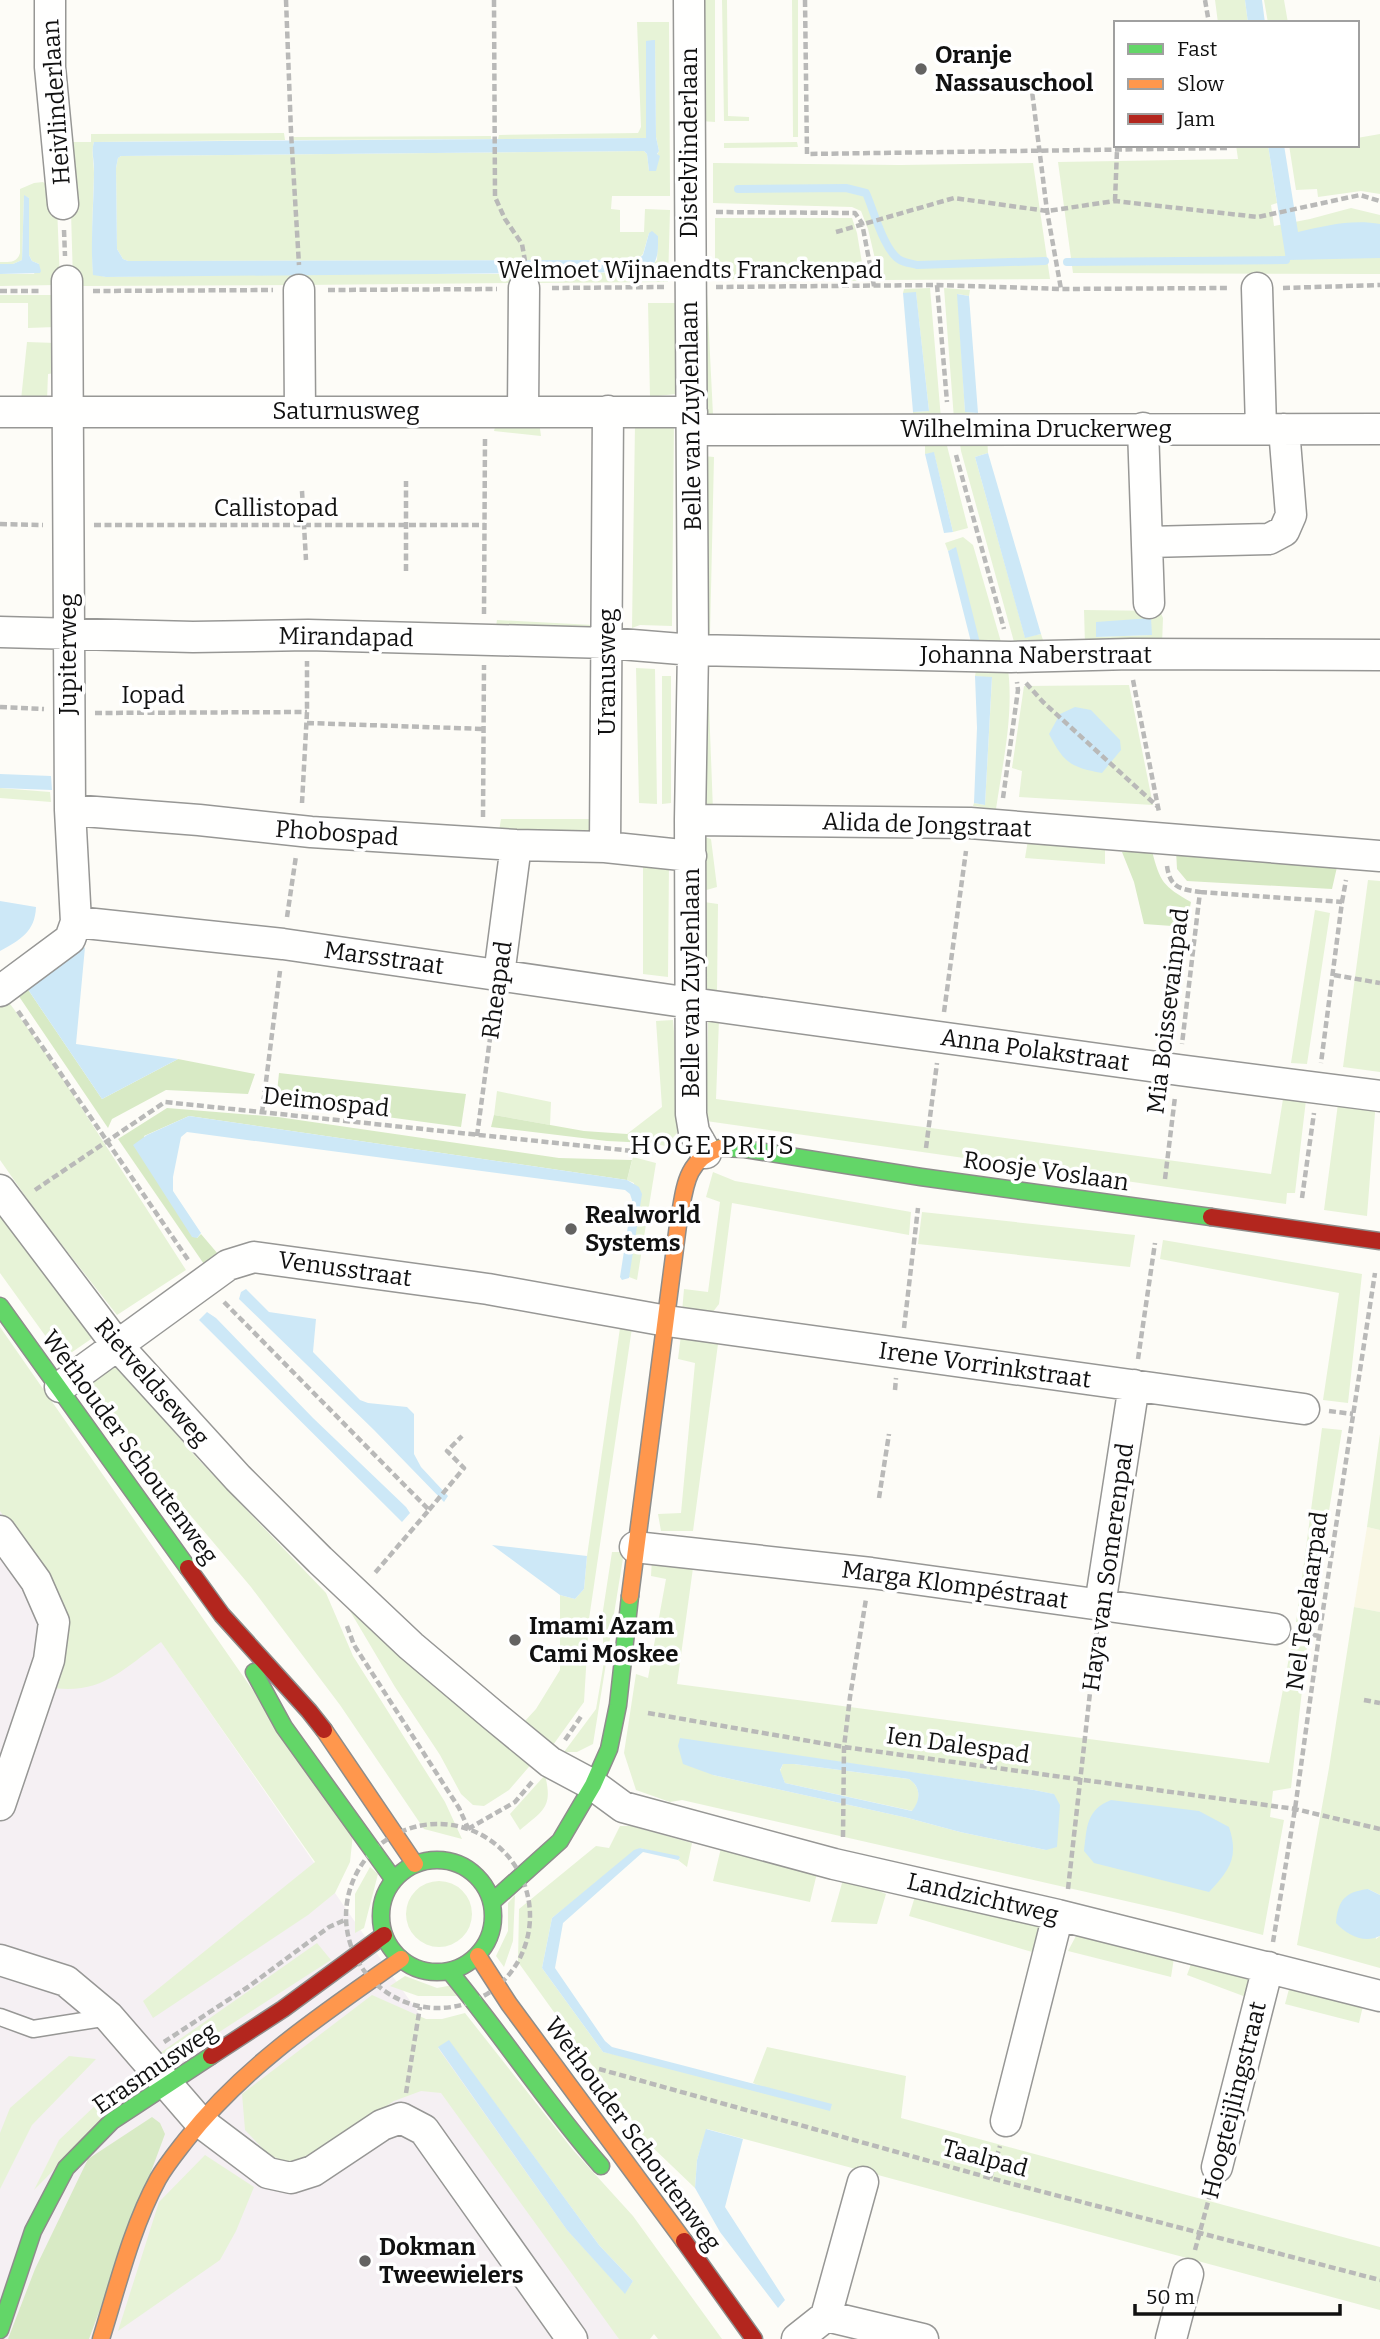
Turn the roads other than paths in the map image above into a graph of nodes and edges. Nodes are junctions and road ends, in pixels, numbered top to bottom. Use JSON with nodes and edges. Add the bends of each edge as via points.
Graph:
{"nodes":[{"id":1,"x":50,"y":0,"type":"edge"},
{"id":2,"x":689,"y":0,"type":"edge"},
{"id":3,"x":63,"y":204,"type":"road end"},
{"id":4,"x":67,"y":286,"type":"road end"},
{"id":5,"x":689,"y":287,"type":"joint"},
{"id":6,"x":524,"y":288,"type":"road end"},
{"id":7,"x":1256,"y":288,"type":"road end"},
{"id":8,"x":299,"y":290,"type":"road end"},
{"id":9,"x":300,"y":411,"type":"junction"},
{"id":10,"x":523,"y":411,"type":"junction"},
{"id":11,"x":608,"y":411,"type":"junction"},
{"id":12,"x":0,"y":412,"type":"edge"},
{"id":13,"x":68,"y":412,"type":"junction"},
{"id":14,"x":692,"y":421,"type":"junction"},
{"id":15,"x":1143,"y":428,"type":"junction"},
{"id":16,"x":1272,"y":428,"type":"junction"},
{"id":17,"x":1380,"y":429,"type":"edge"},
{"id":18,"x":1149,"y":542,"type":"junction"},
{"id":19,"x":1149,"y":603,"type":"dead end"},
{"id":20,"x":0,"y":632,"type":"edge"},
{"id":21,"x":69,"y":634,"type":"junction"},
{"id":22,"x":608,"y":643,"type":"junction"},
{"id":23,"x":693,"y":650,"type":"junction"},
{"id":24,"x":1380,"y":655,"type":"edge"},
{"id":25,"x":70,"y":810,"type":"junction"},
{"id":26,"x":690,"y":820,"type":"junction"},
{"id":27,"x":516,"y":845,"type":"junction"},
{"id":28,"x":605,"y":847,"type":"junction"},
{"id":29,"x":691,"y":856,"type":"junction"},
{"id":30,"x":1380,"y":856,"type":"edge"},
{"id":31,"x":76,"y":922,"type":"junction"},
{"id":32,"x":499,"y":975,"type":"junction"},
{"id":33,"x":0,"y":991,"type":"edge"},
{"id":34,"x":691,"y":1003,"type":"junction"},
{"id":35,"x":1380,"y":1096,"type":"edge"},
{"id":36,"x":706,"y":1153,"type":"junction"},
{"id":37,"x":6,"y":1198,"type":"edge"},
{"id":38,"x":1380,"y":1240,"type":"edge"},
{"id":39,"x":0,"y":1306,"type":"edge"},
{"id":40,"x":667,"y":1321,"type":"junction"},
{"id":41,"x":117,"y":1345,"type":"junction"},
{"id":42,"x":1134,"y":1385,"type":"junction"},
{"id":43,"x":60,"y":1387,"type":"junction"},
{"id":44,"x":1304,"y":1409,"type":"dead end"},
{"id":45,"x":0,"y":1531,"type":"edge"},
{"id":46,"x":635,"y":1547,"type":"junction"},
{"id":47,"x":1100,"y":1605,"type":"junction"},
{"id":48,"x":222,"y":1615,"type":"junction"},
{"id":49,"x":1275,"y":1629,"type":"dead end"},
{"id":50,"x":593,"y":1785,"type":"junction"},
{"id":51,"x":0,"y":1805,"type":"edge"},
{"id":52,"x":563,"y":1809,"type":"dead end"},
{"id":53,"x":415,"y":1864,"type":"junction"},
{"id":54,"x":394,"y":1880,"type":"junction"},
{"id":55,"x":492,"y":1902,"type":"junction"},
{"id":56,"x":1058,"y":1915,"type":"junction"},
{"id":57,"x":384,"y":1935,"type":"junction"},
{"id":58,"x":478,"y":1956,"type":"junction"},
{"id":59,"x":401,"y":1959,"type":"junction"},
{"id":60,"x":0,"y":1960,"type":"edge"},
{"id":61,"x":1268,"y":1967,"type":"junction"},
{"id":62,"x":450,"y":1972,"type":"junction"},
{"id":63,"x":1380,"y":1996,"type":"edge"},
{"id":64,"x":0,"y":2017,"type":"edge"},
{"id":65,"x":109,"y":2017,"type":"junction"},
{"id":66,"x":167,"y":2086,"type":"junction"},
{"id":67,"x":199,"y":2121,"type":"junction"},
{"id":68,"x":1006,"y":2121,"type":"dead end"},
{"id":69,"x":1217,"y":2167,"type":"road end"},
{"id":70,"x":612,"y":2180,"type":"dead end"},
{"id":71,"x":863,"y":2182,"type":"dead end"},
{"id":72,"x":1188,"y":2274,"type":"dead end"},
{"id":73,"x":826,"y":2316,"type":"junction"},
{"id":74,"x":0,"y":2330,"type":"edge"},
{"id":75,"x":101,"y":2339,"type":"edge"},
{"id":76,"x":572,"y":2339,"type":"edge"},
{"id":77,"x":754,"y":2339,"type":"edge"},
{"id":78,"x":797,"y":2339,"type":"edge"},
{"id":79,"x":923,"y":2339,"type":"edge"},
{"id":80,"x":1171,"y":2339,"type":"edge"}],
"edges":[{"from":1,"to":3,"type":"street","name":"Heivlinderlaan","via":[[50,67]]},
{"from":2,"to":5,"type":"street","name":"Distelvlinderlaan"},
{"from":4,"to":13,"type":"street","name":"Jupiterweg"},
{"from":5,"to":14,"type":"street","name":"Belle van Zuylenlaan"},
{"from":6,"to":10,"type":"street"},
{"from":7,"to":16,"type":"street"},
{"from":8,"to":9,"type":"street"},
{"from":9,"to":10,"type":"street","name":"Saturnusweg"},
{"from":9,"to":13,"type":"street","name":"Saturnusweg"},
{"from":10,"to":11,"type":"street","name":"Saturnusweg"},
{"from":11,"to":14,"type":"street","name":"Saturnusweg"},
{"from":11,"to":22,"type":"street","name":"Uranusweg"},
{"from":12,"to":13,"type":"street","name":"Saturnusweg"},
{"from":13,"to":21,"type":"street","name":"Jupiterweg"},
{"from":14,"to":15,"type":"street","name":"Wilhelmina Druckerweg","via":[[949,430]]},
{"from":14,"to":23,"type":"street","name":"Belle van Zuylenlaan"},
{"from":15,"to":16,"type":"street","name":"Wilhelmina Druckerweg"},
{"from":15,"to":18,"type":"street"},
{"from":16,"to":17,"type":"street","name":"Wilhelmina Druckerweg"},
{"from":16,"to":18,"type":"street","via":[[1291,515],[1284,531],[1269,539]]},
{"from":18,"to":19,"type":"street"},
{"from":20,"to":21,"type":"street","name":"Mirandapad"},
{"from":21,"to":22,"type":"street","name":"Mirandapad"},
{"from":21,"to":25,"type":"street","name":"Jupiterweg"},
{"from":22,"to":23,"type":"street","name":"Mirandapad"},
{"from":22,"to":28,"type":"street","name":"Uranusweg"},
{"from":23,"to":24,"type":"street","name":"Johanna Naberstraat","via":[[1012,657]]},
{"from":23,"to":26,"type":"street","name":"Belle van Zuylenlaan"},
{"from":25,"to":27,"type":"street","name":"Phobospad"},
{"from":25,"to":31,"type":"street","name":"Jupiterweg"},
{"from":26,"to":29,"type":"street","name":"Belle van Zuylenlaan"},
{"from":26,"to":30,"type":"street","name":"Alida de Jongstraat","via":[[970,822]]},
{"from":27,"to":28,"type":"street","name":"Phobospad"},
{"from":27,"to":32,"type":"street","name":"Rheapad"},
{"from":28,"to":29,"type":"street"},
{"from":29,"to":34,"type":"street","name":"Belle van Zuylenlaan"},
{"from":31,"to":32,"type":"street","name":"Marsstraat","via":[[283,944]]},
{"from":31,"to":33,"type":"street","via":[[70,939]]},
{"from":32,"to":34,"type":"street","name":"Marsstraat"},
{"from":34,"to":35,"type":"street","name":"Anna Polakstraat"},
{"from":34,"to":36,"type":"street","name":"Belle van Zuylenlaan","via":[[691,1114],[694,1132]]},
{"from":36,"to":38,"type":"street","name":"Roosje Voslaan","via":[[745,1149]]},
{"from":36,"to":40,"type":"street","via":[[690,1169]]},
{"from":37,"to":41,"type":"street","name":"Rietveldseweg"},
{"from":39,"to":43,"type":"street","name":"Wethouder Schoutenweg"},
{"from":40,"to":41,"type":"street","name":"Venusstraat","via":[[488,1289],[254,1257],[228,1265]]},
{"from":40,"to":42,"type":"street","name":"Irene Vorrinkstraat"},
{"from":40,"to":46,"type":"street"},
{"from":41,"to":43,"type":"street","name":"Venusstraat"},
{"from":41,"to":50,"type":"street","name":"Rietveldseweg","via":[[238,1478],[411,1646],[550,1762]]},
{"from":42,"to":44,"type":"street","name":"Irene Vorrinkstraat"},
{"from":42,"to":47,"type":"street","name":"Haya van Somerenpad"},
{"from":43,"to":48,"type":"street","name":"Wethouder Schoutenweg"},
{"from":45,"to":51,"type":"street","via":[[36,1581],[54,1622],[49,1660]]},
{"from":46,"to":47,"type":"street","name":"Marga Klompéstraat"},
{"from":46,"to":50,"type":"street","via":[[618,1704],[609,1749]]},
{"from":47,"to":49,"type":"street","name":"Marga Klompéstraat"},
{"from":48,"to":53,"type":"street","name":"Wethouder Schoutenweg","via":[[309,1711]]},
{"from":48,"to":54,"type":"street","name":"Wethouder Schoutenweg","via":[[284,1727]]},
{"from":50,"to":52,"type":"street"},
{"from":50,"to":55,"type":"street","via":[[560,1841]]},
{"from":50,"to":56,"type":"street","name":"Landzichtweg","via":[[623,1807],[834,1864]]},
{"from":53,"to":54,"type":"street"},
{"from":53,"to":55,"type":"street","via":[[435,1859],[478,1869]]},
{"from":54,"to":57,"type":"street","via":[[382,1907]]},
{"from":55,"to":58,"type":"street","via":[[494,1922]]},
{"from":56,"to":61,"type":"street","name":"Landzichtweg"},
{"from":56,"to":68,"type":"street"},
{"from":57,"to":59,"type":"street"},
{"from":57,"to":66,"type":"street","name":"Erasmusweg","via":[[284,2009]]},
{"from":58,"to":62,"type":"street"},
{"from":58,"to":77,"type":"street","name":"Wethouder Schoutenweg"},
{"from":59,"to":62,"type":"street","via":[[419,1970]]},
{"from":59,"to":67,"type":"street","via":[[275,2049]]},
{"from":60,"to":65,"type":"street","via":[[66,1981]]},
{"from":61,"to":63,"type":"street","name":"Landzichtweg"},
{"from":61,"to":69,"type":"street","name":"Hoogteijlingstraat"},
{"from":62,"to":70,"type":"street","name":"Wethouder Schoutenweg"},
{"from":64,"to":65,"type":"lane","via":[[33,2029]]},
{"from":65,"to":66,"type":"street"},
{"from":66,"to":67,"type":"street"},
{"from":66,"to":74,"type":"street","name":"Erasmusweg","via":[[112,2121],[66,2168],[33,2231]]},
{"from":67,"to":75,"type":"street","via":[[159,2177],[140,2218]]},
{"from":67,"to":76,"type":"street","via":[[268,2174],[291,2178],[313,2171],[382,2125],[401,2118],[424,2130]]},
{"from":71,"to":73,"type":"street"},
{"from":72,"to":80,"type":"street"},
{"from":73,"to":78,"type":"street"},
{"from":73,"to":79,"type":"street"}]}
